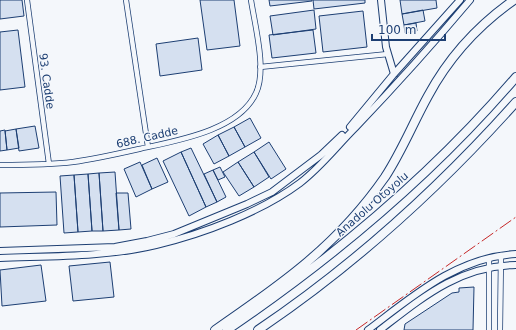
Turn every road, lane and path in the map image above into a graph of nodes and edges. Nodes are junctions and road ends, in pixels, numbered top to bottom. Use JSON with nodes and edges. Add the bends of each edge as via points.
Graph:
{"nodes":[{"id":1,"x":27,"y":0,"type":"edge"},
{"id":2,"x":126,"y":0,"type":"edge"},
{"id":3,"x":251,"y":0,"type":"edge"},
{"id":4,"x":381,"y":0,"type":"edge"},
{"id":5,"x":460,"y":0,"type":"edge"},
{"id":6,"x":470,"y":0,"type":"edge"},
{"id":7,"x":514,"y":0,"type":"edge"},
{"id":8,"x":388,"y":54,"type":"junction"},
{"id":9,"x":260,"y":67,"type":"junction"},
{"id":10,"x":394,"y":74,"type":"junction"},
{"id":11,"x":516,"y":76,"type":"edge"},
{"id":12,"x":516,"y":102,"type":"edge"},
{"id":13,"x":148,"y":147,"type":"junction"},
{"id":14,"x":49,"y":164,"type":"junction"},
{"id":15,"x":0,"y":165,"type":"edge"},
{"id":16,"x":0,"y":251,"type":"edge"},
{"id":17,"x":516,"y":254,"type":"edge"},
{"id":18,"x":501,"y":255,"type":"junction"},
{"id":19,"x":0,"y":258,"type":"edge"},
{"id":20,"x":489,"y":258,"type":"junction"},
{"id":21,"x":516,"y":265,"type":"edge"},
{"id":22,"x":501,"y":266,"type":"junction"},
{"id":23,"x":489,"y":268,"type":"junction"},
{"id":24,"x":215,"y":330,"type":"edge"},
{"id":25,"x":227,"y":330,"type":"edge"},
{"id":26,"x":258,"y":330,"type":"edge"},
{"id":27,"x":368,"y":330,"type":"edge"},
{"id":28,"x":380,"y":330,"type":"edge"},
{"id":29,"x":489,"y":330,"type":"edge"},
{"id":30,"x":500,"y":330,"type":"edge"}],
"edges":[{"from":1,"to":14,"type":"street","name":"93. Cadde"},
{"from":2,"to":13,"type":"street"},
{"from":3,"to":9,"type":"street","name":"688. Cadde"},
{"from":4,"to":8,"type":"street"},
{"from":5,"to":10,"type":"street"},
{"from":6,"to":19,"type":"street","via":[[416,63],[320,166],[277,197],[222,223],[156,245],[96,254]]},
{"from":7,"to":24,"type":"highway","via":[[496,13],[465,43],[443,71],[396,159],[351,221],[301,269]]},
{"from":8,"to":9,"type":"street"},
{"from":8,"to":10,"type":"street"},
{"from":9,"to":13,"type":"street","name":"688. Cadde","via":[[257,92],[249,106],[236,117],[199,134]]},
{"from":10,"to":16,"type":"street","via":[[348,130],[321,155],[272,192],[247,204],[174,234],[147,241],[115,247]]},
{"from":11,"to":25,"type":"highway","name":"Anadolu Otoyolu","via":[[495,102],[378,214],[312,269]]},
{"from":12,"to":26,"type":"highway","via":[[461,161],[405,213],[325,281]]},
{"from":13,"to":14,"type":"street","name":"688. Cadde","via":[[102,157]]},
{"from":14,"to":15,"type":"street","name":"688. Cadde"},
{"from":17,"to":18,"type":"street"},
{"from":18,"to":20,"type":"street"},
{"from":18,"to":22,"type":"street"},
{"from":20,"to":23,"type":"street"},
{"from":20,"to":27,"type":"street","via":[[440,277]]},
{"from":21,"to":22,"type":"street"},
{"from":22,"to":23,"type":"street"},
{"from":22,"to":30,"type":"street"},
{"from":23,"to":28,"type":"street","via":[[466,274],[441,286]]},
{"from":23,"to":29,"type":"street"}]}
